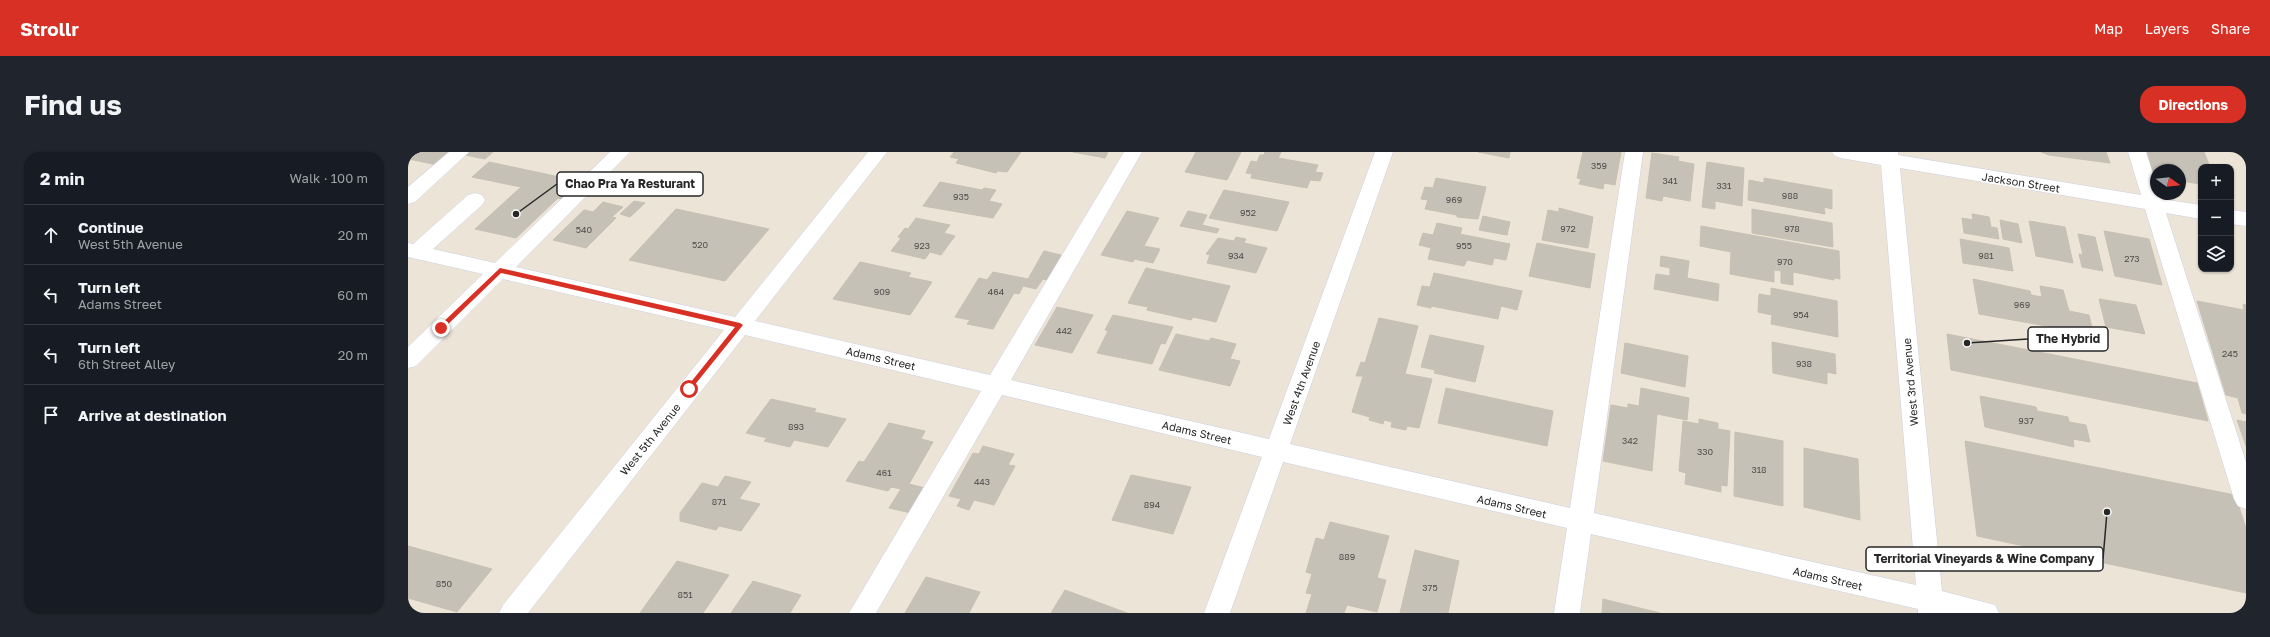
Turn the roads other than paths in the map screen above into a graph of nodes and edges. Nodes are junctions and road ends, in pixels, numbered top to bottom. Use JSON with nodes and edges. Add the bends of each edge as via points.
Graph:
{"nodes":[{"id":1,"x":460,"y":152,"type":"edge"},
{"id":2,"x":621,"y":152,"type":"edge"},
{"id":3,"x":878,"y":152,"type":"edge"},
{"id":4,"x":1133,"y":152,"type":"edge"},
{"id":5,"x":1384,"y":152,"type":"edge"},
{"id":6,"x":1634,"y":152,"type":"edge"},
{"id":7,"x":1841,"y":152,"type":"edge"},
{"id":8,"x":2137,"y":152,"type":"edge"},
{"id":9,"x":1889,"y":156,"type":"edge"},
{"id":10,"x":408,"y":197,"type":"edge"},
{"id":11,"x":475,"y":200,"type":"dead end"},
{"id":12,"x":2152,"y":204,"type":"junction"},
{"id":13,"x":2198,"y":212,"type":"edge"},
{"id":14,"x":2234,"y":217,"type":"edge"},
{"id":15,"x":2246,"y":219,"type":"edge"},
{"id":16,"x":412,"y":251,"type":"edge"},
{"id":17,"x":500,"y":271,"type":"junction"},
{"id":18,"x":740,"y":325,"type":"junction"},
{"id":19,"x":408,"y":360,"type":"edge"},
{"id":20,"x":996,"y":384,"type":"junction"},
{"id":21,"x":1276,"y":450,"type":"junction"},
{"id":22,"x":2246,"y":499,"type":"edge"},
{"id":23,"x":1579,"y":522,"type":"junction"},
{"id":24,"x":1930,"y":607,"type":"edge"},
{"id":25,"x":512,"y":613,"type":"edge"},
{"id":26,"x":862,"y":613,"type":"edge"},
{"id":27,"x":1217,"y":613,"type":"edge"},
{"id":28,"x":1567,"y":613,"type":"edge"},
{"id":29,"x":1986,"y":613,"type":"edge"}],
"edges":[{"from":1,"to":10,"type":"street"},
{"from":2,"to":17,"type":"street"},
{"from":3,"to":18,"type":"street","name":"West 5th Avenue"},
{"from":4,"to":20,"type":"street"},
{"from":5,"to":21,"type":"street","name":"West 4th Avenue"},
{"from":6,"to":23,"type":"street"},
{"from":7,"to":9,"type":"street","name":"Jackson Street"},
{"from":8,"to":12,"type":"street"},
{"from":9,"to":12,"type":"street","name":"Jackson Street"},
{"from":9,"to":24,"type":"street","name":"West 3rd Avenue"},
{"from":11,"to":16,"type":"street"},
{"from":12,"to":13,"type":"street","name":"Jackson Street"},
{"from":12,"to":22,"type":"street"},
{"from":14,"to":15,"type":"street"},
{"from":16,"to":17,"type":"street","name":"Adams Street"},
{"from":17,"to":18,"type":"street","name":"Adams Street"},
{"from":17,"to":19,"type":"street"},
{"from":18,"to":20,"type":"street","name":"Adams Street"},
{"from":18,"to":25,"type":"street","name":"West 5th Avenue"},
{"from":20,"to":21,"type":"street","name":"Adams Street"},
{"from":20,"to":26,"type":"street"},
{"from":21,"to":23,"type":"street","name":"Adams Street"},
{"from":21,"to":27,"type":"street","name":"West 4th Avenue"},
{"from":23,"to":24,"type":"street","name":"Adams Street"},
{"from":23,"to":28,"type":"street"},
{"from":24,"to":29,"type":"street","name":"Adams Street"}]}
